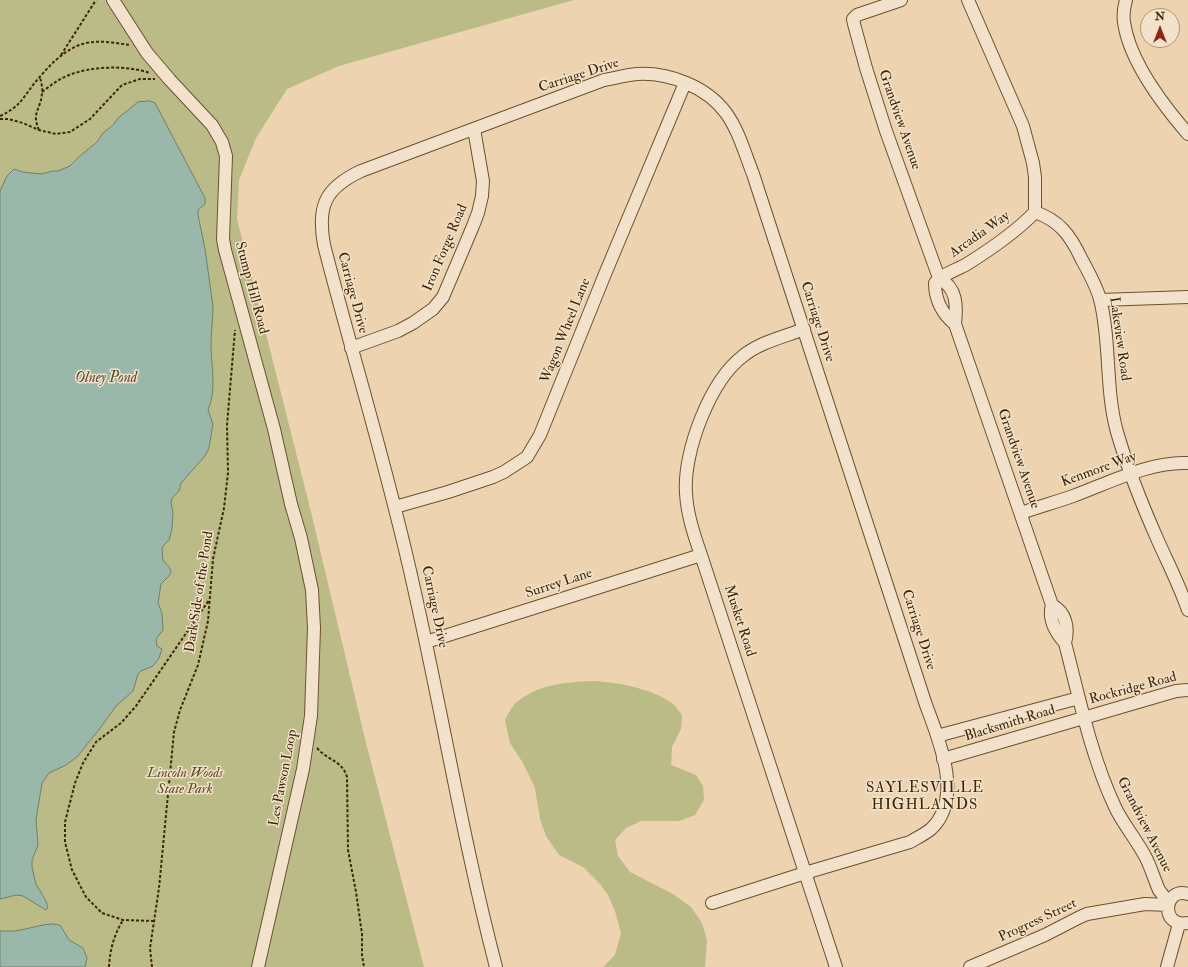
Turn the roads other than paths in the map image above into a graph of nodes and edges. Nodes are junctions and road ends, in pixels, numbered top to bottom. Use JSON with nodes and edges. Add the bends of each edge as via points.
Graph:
{"nodes":[{"id":1,"x":113,"y":0,"type":"edge"},
{"id":2,"x":901,"y":0,"type":"edge"},
{"id":3,"x":968,"y":0,"type":"edge"},
{"id":4,"x":1126,"y":0,"type":"edge"},
{"id":5,"x":685,"y":83,"type":"junction"},
{"id":6,"x":474,"y":129,"type":"junction"},
{"id":7,"x":1188,"y":134,"type":"edge"},
{"id":8,"x":1035,"y":212,"type":"junction"},
{"id":9,"x":939,"y":278,"type":"junction"},
{"id":10,"x":1188,"y":297,"type":"edge"},
{"id":11,"x":1100,"y":300,"type":"junction"},
{"id":12,"x":955,"y":324,"type":"junction"},
{"id":13,"x":804,"y":329,"type":"junction"},
{"id":14,"x":351,"y":348,"type":"junction"},
{"id":15,"x":1188,"y":463,"type":"edge"},
{"id":16,"x":1131,"y":474,"type":"junction"},
{"id":17,"x":395,"y":507,"type":"junction"},
{"id":18,"x":1021,"y":513,"type":"junction"},
{"id":19,"x":700,"y":555,"type":"junction"},
{"id":20,"x":312,"y":590,"type":"joint"},
{"id":21,"x":1188,"y":610,"type":"edge"},
{"id":22,"x":426,"y":642,"type":"junction"},
{"id":23,"x":1188,"y":689,"type":"edge"},
{"id":24,"x":1079,"y":698,"type":"junction"},
{"id":25,"x":1085,"y":717,"type":"junction"},
{"id":26,"x":937,"y":736,"type":"junction"},
{"id":27,"x":943,"y":760,"type":"junction"},
{"id":28,"x":806,"y":873,"type":"junction"},
{"id":29,"x":1188,"y":894,"type":"edge"},
{"id":30,"x":712,"y":903,"type":"dead end"},
{"id":31,"x":1168,"y":904,"type":"junction"},
{"id":32,"x":1183,"y":923,"type":"edge"},
{"id":33,"x":258,"y":967,"type":"edge"},
{"id":34,"x":496,"y":967,"type":"edge"},
{"id":35,"x":836,"y":967,"type":"edge"},
{"id":36,"x":970,"y":967,"type":"edge"},
{"id":37,"x":1167,"y":967,"type":"edge"}],
"edges":[{"from":1,"to":20,"type":"street","name":"Stump Hill Road","via":[[142,46],[212,125],[225,149],[225,250],[274,429]]},
{"from":2,"to":9,"type":"street","name":"Grandview Avenue","via":[[857,15],[853,19],[886,131]]},
{"from":3,"to":8,"type":"street","via":[[1023,126],[1034,170]]},
{"from":4,"to":7,"type":"street","via":[[1124,22],[1130,46],[1146,78]]},
{"from":5,"to":6,"type":"street","name":"Carriage Drive","via":[[663,76],[638,74],[604,80]]},
{"from":5,"to":13,"type":"street","name":"Carriage Drive","via":[[702,91],[716,102],[734,127],[753,174]]},
{"from":5,"to":17,"type":"street","name":"Wagon Wheel Lane","via":[[540,435],[527,457],[493,477]]},
{"from":6,"to":14,"type":"street","name":"Iron Forge Road","via":[[483,181],[482,196],[473,226],[443,297],[433,309],[413,323]]},
{"from":6,"to":14,"type":"street","name":"Carriage Drive","via":[[361,171],[338,184],[329,193],[324,203],[321,229]]},
{"from":8,"to":9,"type":"street","name":"Arcadia Way","via":[[992,249],[957,271]]},
{"from":8,"to":11,"type":"street","name":"Lakeview Road","via":[[1051,219],[1066,233],[1096,287]]},
{"from":9,"to":12,"type":"street","name":"Grandview Avenue","via":[[949,285],[954,297]]},
{"from":9,"to":12,"type":"street","name":"Grandview Avenue","via":[[935,283],[937,299],[944,313]]},
{"from":10,"to":11,"type":"street"},
{"from":11,"to":16,"type":"street","name":"Lakeview Road","via":[[1113,415]]},
{"from":12,"to":18,"type":"street","name":"Grandview Avenue"},
{"from":13,"to":19,"type":"street","name":"Musket Road","via":[[742,356],[715,388],[687,462],[686,493]]},
{"from":13,"to":26,"type":"street","name":"Carriage Drive"},
{"from":14,"to":17,"type":"street","name":"Carriage Drive"},
{"from":15,"to":16,"type":"street","name":"Kenmore Way","via":[[1166,464]]},
{"from":16,"to":18,"type":"street","name":"Kenmore Way"},
{"from":16,"to":21,"type":"street","name":"Lakeview Road"},
{"from":17,"to":22,"type":"street","name":"Carriage Drive"},
{"from":18,"to":24,"type":"street","name":"Grandview Avenue","via":[[1052,605],[1050,611],[1053,624],[1065,643]]},
{"from":19,"to":22,"type":"street","name":"Surrey Lane"},
{"from":19,"to":28,"type":"street","name":"Musket Road"},
{"from":20,"to":33,"type":"street","name":"Les Pawson Loop","via":[[313,668],[308,737],[293,816]]},
{"from":22,"to":34,"type":"street","name":"Carriage Drive","via":[[483,918]]},
{"from":23,"to":25,"type":"street","name":"Rockridge Road"},
{"from":24,"to":25,"type":"street","name":"Grandview Avenue"},
{"from":24,"to":26,"type":"street","name":"Blacksmith Road"},
{"from":25,"to":27,"type":"street","name":"Blacksmith Road"},
{"from":25,"to":31,"type":"street","name":"Grandview Avenue","via":[[1097,760],[1115,807],[1140,847]]},
{"from":26,"to":27,"type":"street","name":"Carriage Drive"},
{"from":27,"to":28,"type":"street","name":"Carriage Drive","via":[[947,778],[946,800],[940,818],[932,828],[910,842]]},
{"from":28,"to":30,"type":"street","name":"Carriage Drive"},
{"from":28,"to":35,"type":"street","name":"Musket Road"},
{"from":29,"to":31,"type":"street","via":[[1173,896]]},
{"from":31,"to":32,"type":"street","name":"Grandview Avenue","via":[[1169,916],[1174,921]]},
{"from":31,"to":36,"type":"street","name":"Progress Street","via":[[1145,904],[1084,915],[1045,935]]},
{"from":32,"to":37,"type":"street"}]}
